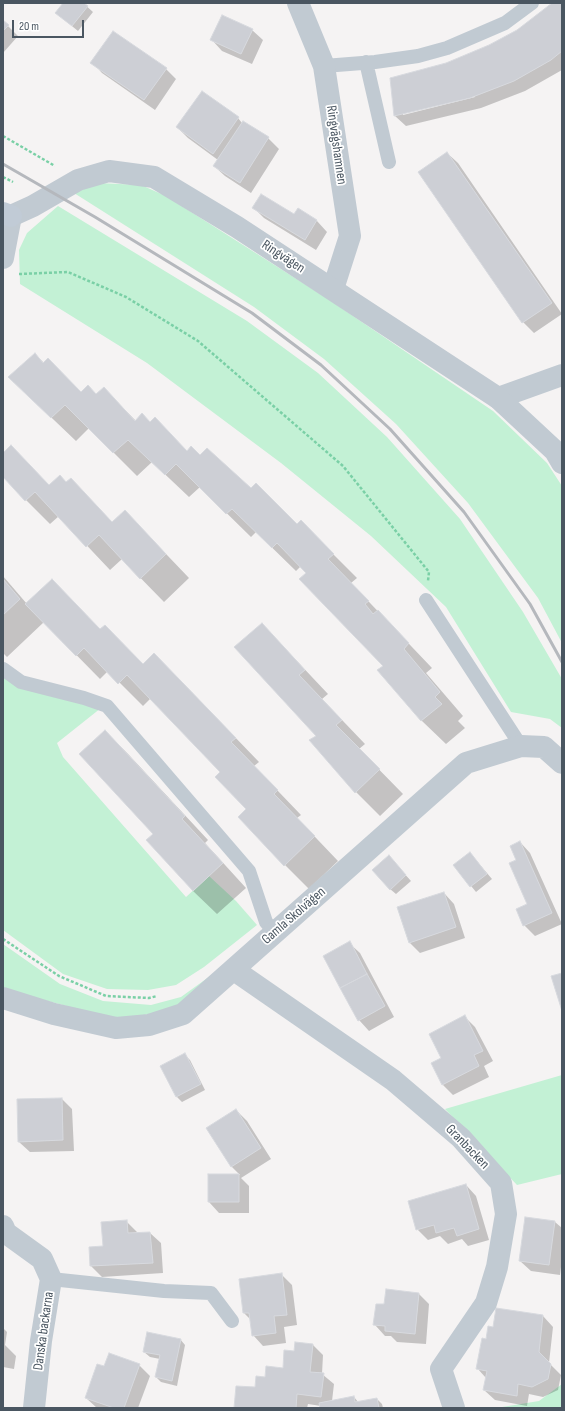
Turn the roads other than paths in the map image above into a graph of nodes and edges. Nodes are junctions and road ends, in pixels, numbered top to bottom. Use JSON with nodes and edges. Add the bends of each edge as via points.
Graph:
{"nodes":[{"id":1,"x":298,"y":3,"type":"edge"},
{"id":2,"x":532,"y":3,"type":"edge"},
{"id":3,"x":366,"y":62,"type":"junction"},
{"id":4,"x":324,"y":66,"type":"junction"},
{"id":5,"x":389,"y":162,"type":"dead end"},
{"id":6,"x":7,"y":214,"type":"edge"},
{"id":7,"x":3,"y":258,"type":"edge"},
{"id":8,"x":333,"y":289,"type":"junction"},
{"id":9,"x":562,"y":374,"type":"edge"},
{"id":10,"x":498,"y":398,"type":"junction"},
{"id":11,"x":562,"y":463,"type":"edge"},
{"id":12,"x":426,"y":600,"type":"road end"},
{"id":13,"x":3,"y":669,"type":"edge"},
{"id":14,"x":521,"y":746,"type":"junction"},
{"id":15,"x":562,"y":763,"type":"edge"},
{"id":16,"x":275,"y":933,"type":"junction"},
{"id":17,"x":234,"y":970,"type":"junction"},
{"id":18,"x":3,"y":998,"type":"edge"},
{"id":19,"x":3,"y":1226,"type":"edge"},
{"id":20,"x":51,"y":1279,"type":"junction"},
{"id":21,"x":232,"y":1321,"type":"dead end"},
{"id":22,"x":34,"y":1408,"type":"edge"},
{"id":23,"x":454,"y":1408,"type":"edge"}],
"edges":[{"from":1,"to":4,"type":"street","name":"Ringvägshamnen"},
{"from":2,"to":3,"type":"lane","via":[[505,23],[447,48],[418,56]]},
{"from":3,"to":4,"type":"lane"},
{"from":3,"to":5,"type":"lane"},
{"from":4,"to":8,"type":"street","name":"Ringvägshamnen","via":[[350,236]]},
{"from":6,"to":7,"type":"street","name":"Ringvägen"},
{"from":6,"to":8,"type":"street","name":"Ringvägen","via":[[33,206],[78,180],[109,171],[154,177]]},
{"from":8,"to":10,"type":"street","name":"Ringvägen"},
{"from":9,"to":10,"type":"street"},
{"from":10,"to":11,"type":"street","name":"Ringvägen","via":[[555,451]]},
{"from":12,"to":14,"type":"lane"},
{"from":13,"to":16,"type":"lane","via":[[21,682],[107,706],[249,871],[266,922]]},
{"from":14,"to":15,"type":"street","name":"Gamla Skolvägen","via":[[544,747]]},
{"from":14,"to":16,"type":"street","name":"Gamla Skolvägen","via":[[466,763]]},
{"from":16,"to":17,"type":"street","name":"Gamla Skolvägen"},
{"from":17,"to":18,"type":"street","name":"Gamla Skolvägen","via":[[183,1014],[149,1025],[116,1028],[54,1014]]},
{"from":17,"to":23,"type":"street","name":"Granbacken","via":[[393,1080],[462,1138],[501,1184],[506,1214],[486,1303],[441,1369]]},
{"from":19,"to":20,"type":"street","name":"Danska backarna","via":[[6,1233],[42,1259]]},
{"from":20,"to":21,"type":"lane","via":[[164,1291],[211,1293]]},
{"from":20,"to":22,"type":"street","name":"Danska backarna"}]}
